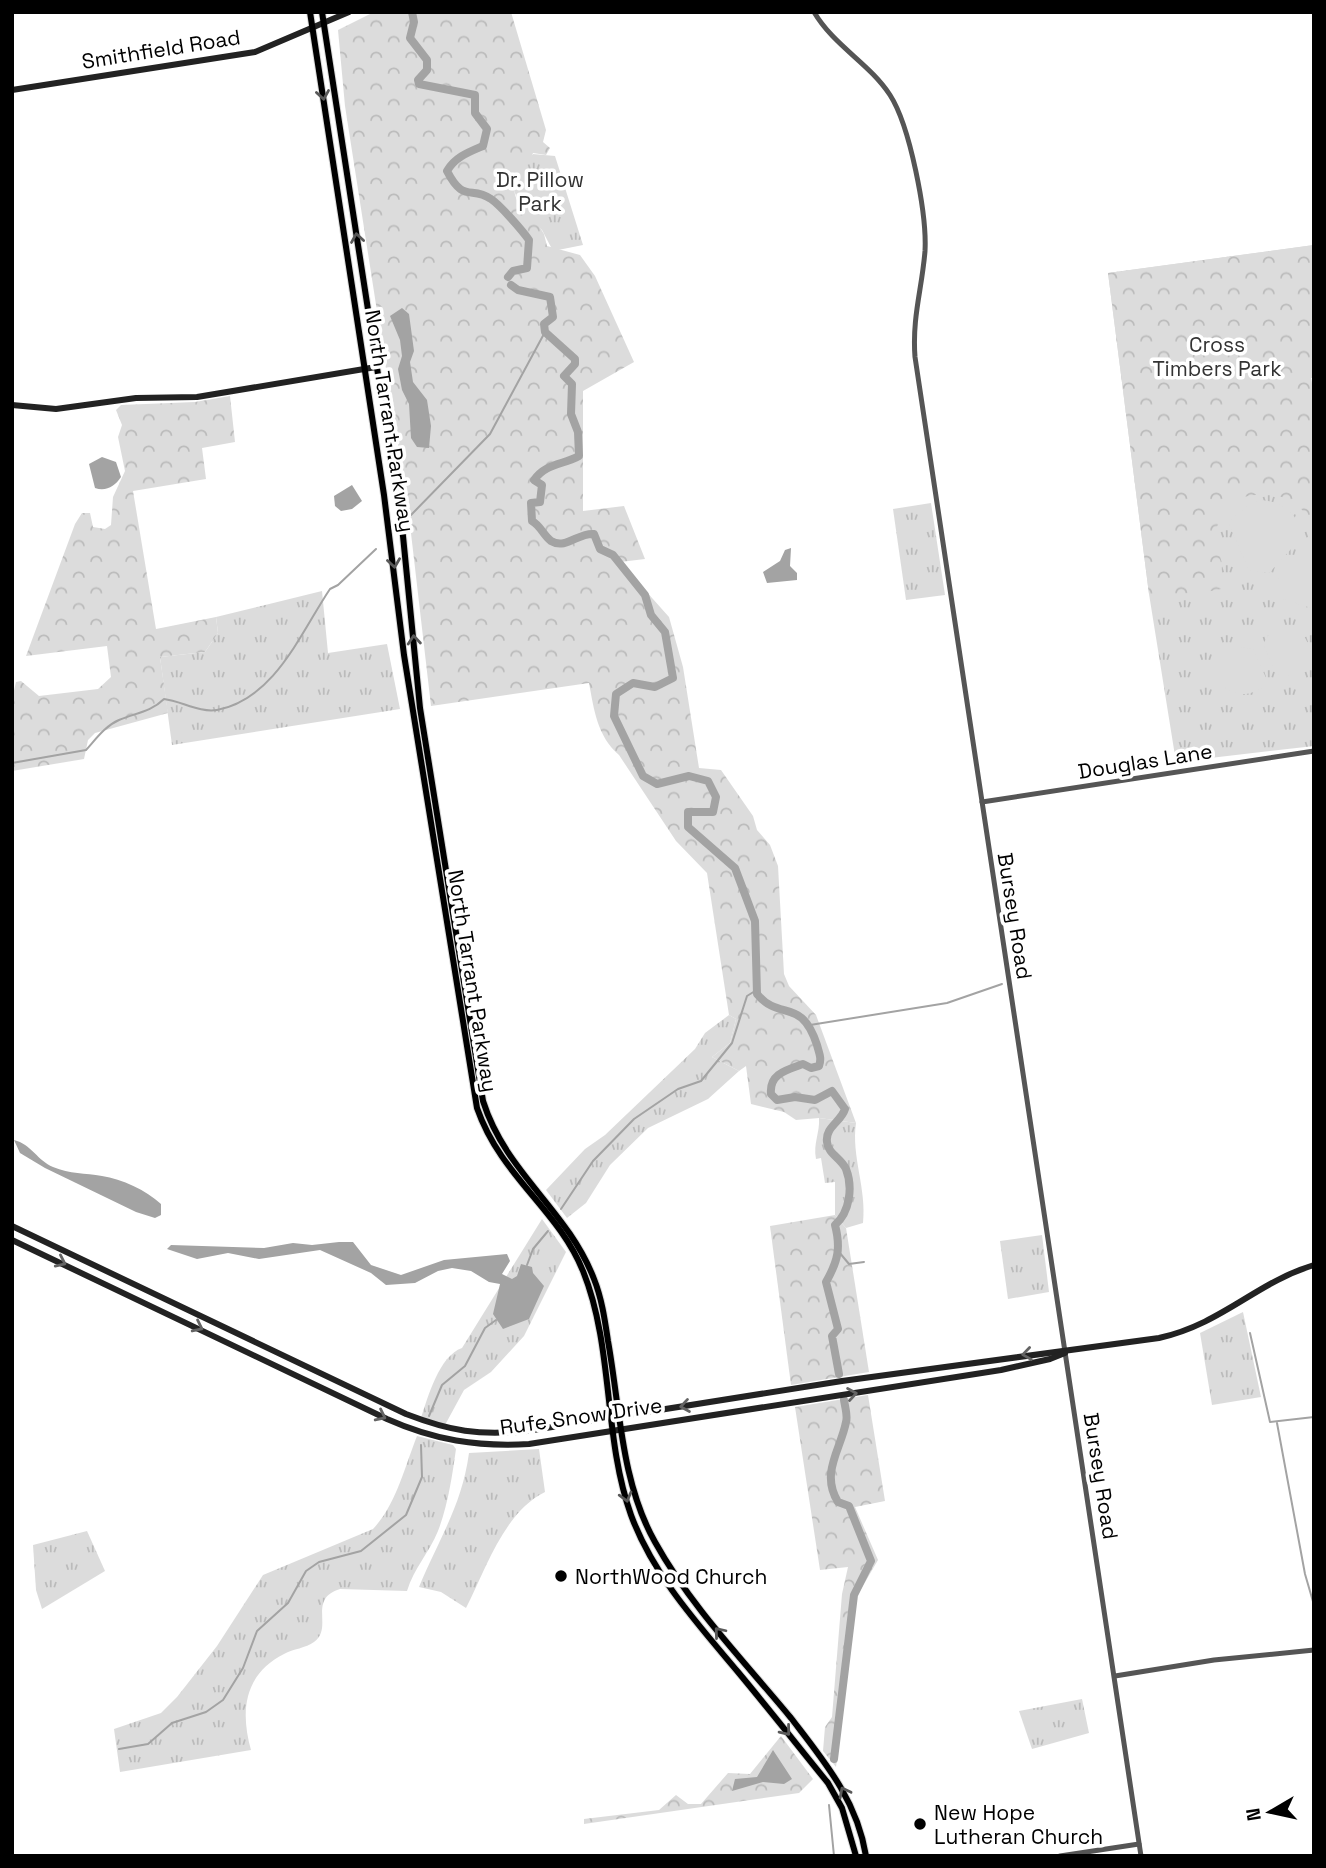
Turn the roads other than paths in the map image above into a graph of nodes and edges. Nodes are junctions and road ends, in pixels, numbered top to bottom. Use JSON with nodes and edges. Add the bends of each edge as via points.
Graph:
{"nodes":[{"id":1,"x":310,"y":12,"type":"edge"},
{"id":2,"x":322,"y":12,"type":"edge"},
{"id":3,"x":349,"y":12,"type":"edge"},
{"id":4,"x":814,"y":12,"type":"edge"},
{"id":5,"x":324,"y":23,"type":"junction"},
{"id":6,"x":312,"y":28,"type":"junction"},
{"id":7,"x":12,"y":90,"type":"edge"},
{"id":8,"x":362,"y":266,"type":"junction"},
{"id":9,"x":349,"y":268,"type":"junction"},
{"id":10,"x":376,"y":367,"type":"junction"},
{"id":11,"x":365,"y":369,"type":"junction"},
{"id":12,"x":12,"y":405,"type":"edge"},
{"id":13,"x":1314,"y":751,"type":"edge"},
{"id":14,"x":982,"y":802,"type":"junction"},
{"id":15,"x":12,"y":1226,"type":"edge"},
{"id":16,"x":12,"y":1240,"type":"edge"},
{"id":17,"x":1314,"y":1265,"type":"edge"},
{"id":18,"x":269,"y":1349,"type":"junction"},
{"id":19,"x":610,"y":1352,"type":"junction"},
{"id":20,"x":1066,"y":1352,"type":"junction"},
{"id":21,"x":602,"y":1353,"type":"junction"},
{"id":22,"x":264,"y":1359,"type":"junction"},
{"id":23,"x":961,"y":1364,"type":"junction"},
{"id":24,"x":963,"y":1376,"type":"junction"},
{"id":25,"x":782,"y":1391,"type":"junction"},
{"id":26,"x":711,"y":1402,"type":"junction"},
{"id":27,"x":784,"y":1404,"type":"junction"},
{"id":28,"x":713,"y":1415,"type":"junction"},
{"id":29,"x":620,"y":1416,"type":"junction"},
{"id":30,"x":611,"y":1418,"type":"junction"},
{"id":31,"x":621,"y":1429,"type":"junction"},
{"id":32,"x":613,"y":1430,"type":"junction"},
{"id":33,"x":679,"y":1581,"type":"junction"},
{"id":34,"x":670,"y":1587,"type":"junction"},
{"id":35,"x":1314,"y":1650,"type":"edge"},
{"id":36,"x":1115,"y":1676,"type":"junction"},
{"id":37,"x":1139,"y":1844,"type":"junction"},
{"id":38,"x":856,"y":1856,"type":"edge"},
{"id":39,"x":866,"y":1856,"type":"edge"},
{"id":40,"x":1060,"y":1856,"type":"edge"},
{"id":41,"x":1141,"y":1856,"type":"edge"}],
"edges":[{"from":1,"to":6,"type":"main road","name":"North Tarrant Parkway"},
{"from":2,"to":5,"type":"main road","name":"North Tarrant Parkway"},
{"from":3,"to":5,"type":"main road","name":"Smithfield Road"},
{"from":4,"to":14,"type":"street","name":"Bursey Road","via":[[835,41],[886,89],[908,136],[925,238],[914,314],[915,357]]},
{"from":5,"to":6,"type":"main road","name":"Smithfield Road"},
{"from":8,"to":5,"type":"main road","name":"North Tarrant Parkway","one_way":true},
{"from":6,"to":7,"type":"main road","name":"Smithfield Road","via":[[255,52]]},
{"from":6,"to":9,"type":"main road","name":"North Tarrant Parkway","one_way":true},
{"from":8,"to":9,"type":"main road"},
{"from":8,"to":10,"type":"main road","name":"North Tarrant Parkway"},
{"from":9,"to":11,"type":"main road","name":"North Tarrant Parkway"},
{"from":10,"to":11,"type":"main road"},
{"from":19,"to":10,"type":"main road","name":"North Tarrant Parkway","one_way":true,"via":[[600,1299],[584,1257],[564,1224],[509,1159],[483,1101],[420,708],[403,536]]},
{"from":11,"to":12,"type":"main road","via":[[197,397],[136,398],[56,409]]},
{"from":11,"to":21,"type":"main road","name":"North Tarrant Parkway","one_way":true,"via":[[404,655],[473,1095],[501,1160],[561,1233],[579,1263],[592,1297]]},
{"from":13,"to":14,"type":"street","name":"Douglas Lane"},
{"from":14,"to":20,"type":"street","name":"Bursey Road"},
{"from":15,"to":18,"type":"main road","name":"Rufe Snow Drive"},
{"from":16,"to":22,"type":"main road","name":"Rufe Snow Drive","one_way":true},
{"from":17,"to":20,"type":"main road","name":"Rufe Snow Drive","via":[[1275,1281],[1191,1329]]},
{"from":18,"to":22,"type":"main road"},
{"from":18,"to":30,"type":"main road","name":"Rufe Snow Drive","via":[[406,1414],[464,1433],[527,1431]]},
{"from":19,"to":21,"type":"main road"},
{"from":19,"to":29,"type":"main road","name":"North Tarrant Parkway"},
{"from":20,"to":23,"type":"main road","name":"Rufe Snow Drive","one_way":true},
{"from":20,"to":24,"type":"main road","name":"Rufe Snow Drive"},
{"from":20,"to":36,"type":"street","name":"Bursey Road"},
{"from":21,"to":30,"type":"main road","name":"North Tarrant Parkway"},
{"from":22,"to":32,"type":"main road","name":"Rufe Snow Drive","one_way":true,"via":[[401,1426],[462,1444],[529,1444]]},
{"from":23,"to":24,"type":"main road"},
{"from":23,"to":25,"type":"main road","name":"Rufe Snow Drive"},
{"from":27,"to":24,"type":"main road","name":"Rufe Snow Drive","one_way":true},
{"from":25,"to":26,"type":"main road","name":"Rufe Snow Drive"},
{"from":25,"to":27,"type":"main road"},
{"from":26,"to":28,"type":"main road"},
{"from":26,"to":29,"type":"main road","name":"Rufe Snow Drive","one_way":true},
{"from":27,"to":28,"type":"main road","name":"Rufe Snow Drive"},
{"from":28,"to":31,"type":"main road","name":"Rufe Snow Drive"},
{"from":29,"to":30,"type":"main road","name":"Rufe Snow Drive"},
{"from":29,"to":31,"type":"main road","name":"North Tarrant Parkway"},
{"from":30,"to":32,"type":"main road","name":"North Tarrant Parkway"},
{"from":31,"to":32,"type":"main road","name":"Rufe Snow Drive"},
{"from":31,"to":33,"type":"main road","name":"North Tarrant Parkway","via":[[639,1509]]},
{"from":32,"to":34,"type":"main road","name":"North Tarrant Parkway","one_way":true,"via":[[631,1514]]},
{"from":33,"to":34,"type":"main road"},
{"from":39,"to":33,"type":"main road","name":"North Tarrant Parkway","one_way":true,"via":[[860,1826],[839,1782]]},
{"from":34,"to":38,"type":"main road","name":"North Tarrant Parkway","one_way":true,"via":[[828,1783],[842,1808]]},
{"from":35,"to":36,"type":"street"},
{"from":36,"to":37,"type":"street","name":"Bursey Road"},
{"from":37,"to":40,"type":"street"},
{"from":37,"to":41,"type":"street","name":"Bursey Road"}]}
